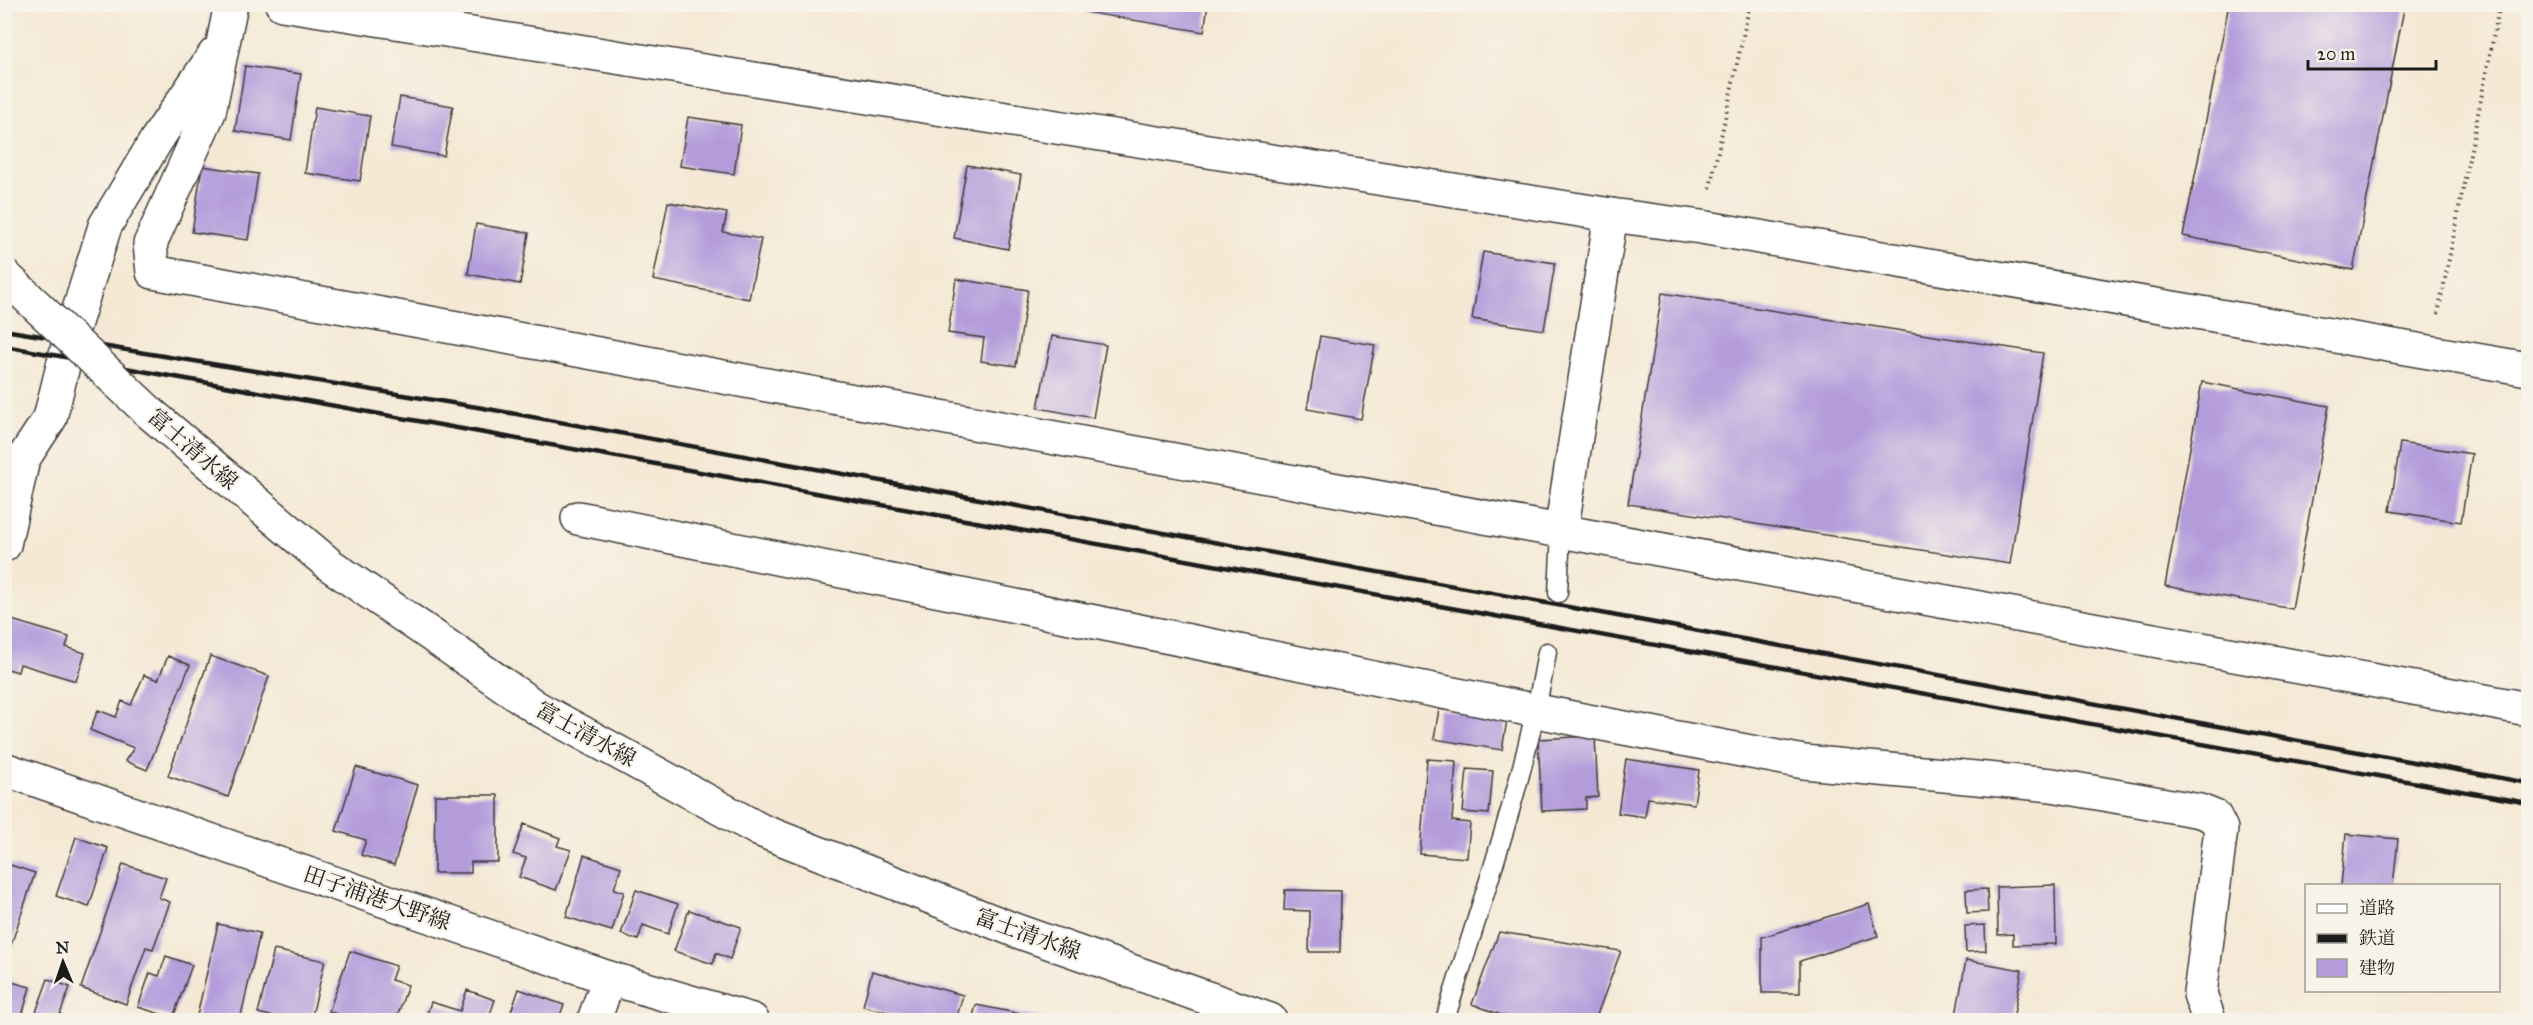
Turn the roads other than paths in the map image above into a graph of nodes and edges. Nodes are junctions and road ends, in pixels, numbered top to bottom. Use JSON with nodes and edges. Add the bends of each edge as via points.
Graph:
{"nodes":[{"id":1,"x":231,"y":4,"type":"edge"},
{"id":2,"x":282,"y":4,"type":"edge"},
{"id":3,"x":224,"y":41,"type":"junction"},
{"id":4,"x":1611,"y":215,"type":"junction"},
{"id":5,"x":4,"y":275,"type":"edge"},
{"id":6,"x":2529,"y":369,"type":"edge"},
{"id":7,"x":578,"y":518,"type":"dead end"},
{"id":8,"x":1561,"y":532,"type":"junction"},
{"id":9,"x":4,"y":545,"type":"edge"},
{"id":10,"x":1558,"y":593,"type":"dead end"},
{"id":11,"x":1547,"y":652,"type":"dead end"},
{"id":12,"x":2529,"y":709,"type":"edge"},
{"id":13,"x":1537,"y":711,"type":"junction"},
{"id":14,"x":4,"y":769,"type":"edge"},
{"id":15,"x":609,"y":978,"type":"junction"},
{"id":16,"x":594,"y":1020,"type":"edge"},
{"id":17,"x":752,"y":1020,"type":"edge"},
{"id":18,"x":1270,"y":1020,"type":"edge"},
{"id":19,"x":1445,"y":1020,"type":"edge"},
{"id":20,"x":2209,"y":1020,"type":"edge"}],
"edges":[{"from":1,"to":3,"type":"street"},
{"from":2,"to":4,"type":"street"},
{"from":3,"to":8,"type":"street","via":[[209,112],[150,244],[153,272]]},
{"from":3,"to":9,"type":"street","via":[[157,139],[105,226],[50,418],[22,459]]},
{"from":4,"to":6,"type":"street","via":[[1701,227]]},
{"from":4,"to":8,"type":"street"},
{"from":5,"to":18,"type":"street","name":"富士清水線","bridge":true,"via":[[150,413],[330,565],[537,708],[760,830],[1017,931]]},
{"from":7,"to":13,"type":"street"},
{"from":8,"to":10,"type":"lane"},
{"from":8,"to":12,"type":"street"},
{"from":11,"to":13,"type":"lane"},
{"from":13,"to":19,"type":"lane"},
{"from":13,"to":20,"type":"street","via":[[1804,762],[2052,785],[2215,817],[2221,829],[2221,843],[2200,994]]},
{"from":14,"to":15,"type":"street","name":"田子浦港大野線"},
{"from":15,"to":16,"type":"street"},
{"from":15,"to":17,"type":"street","name":"田子浦港大野線"}]}
